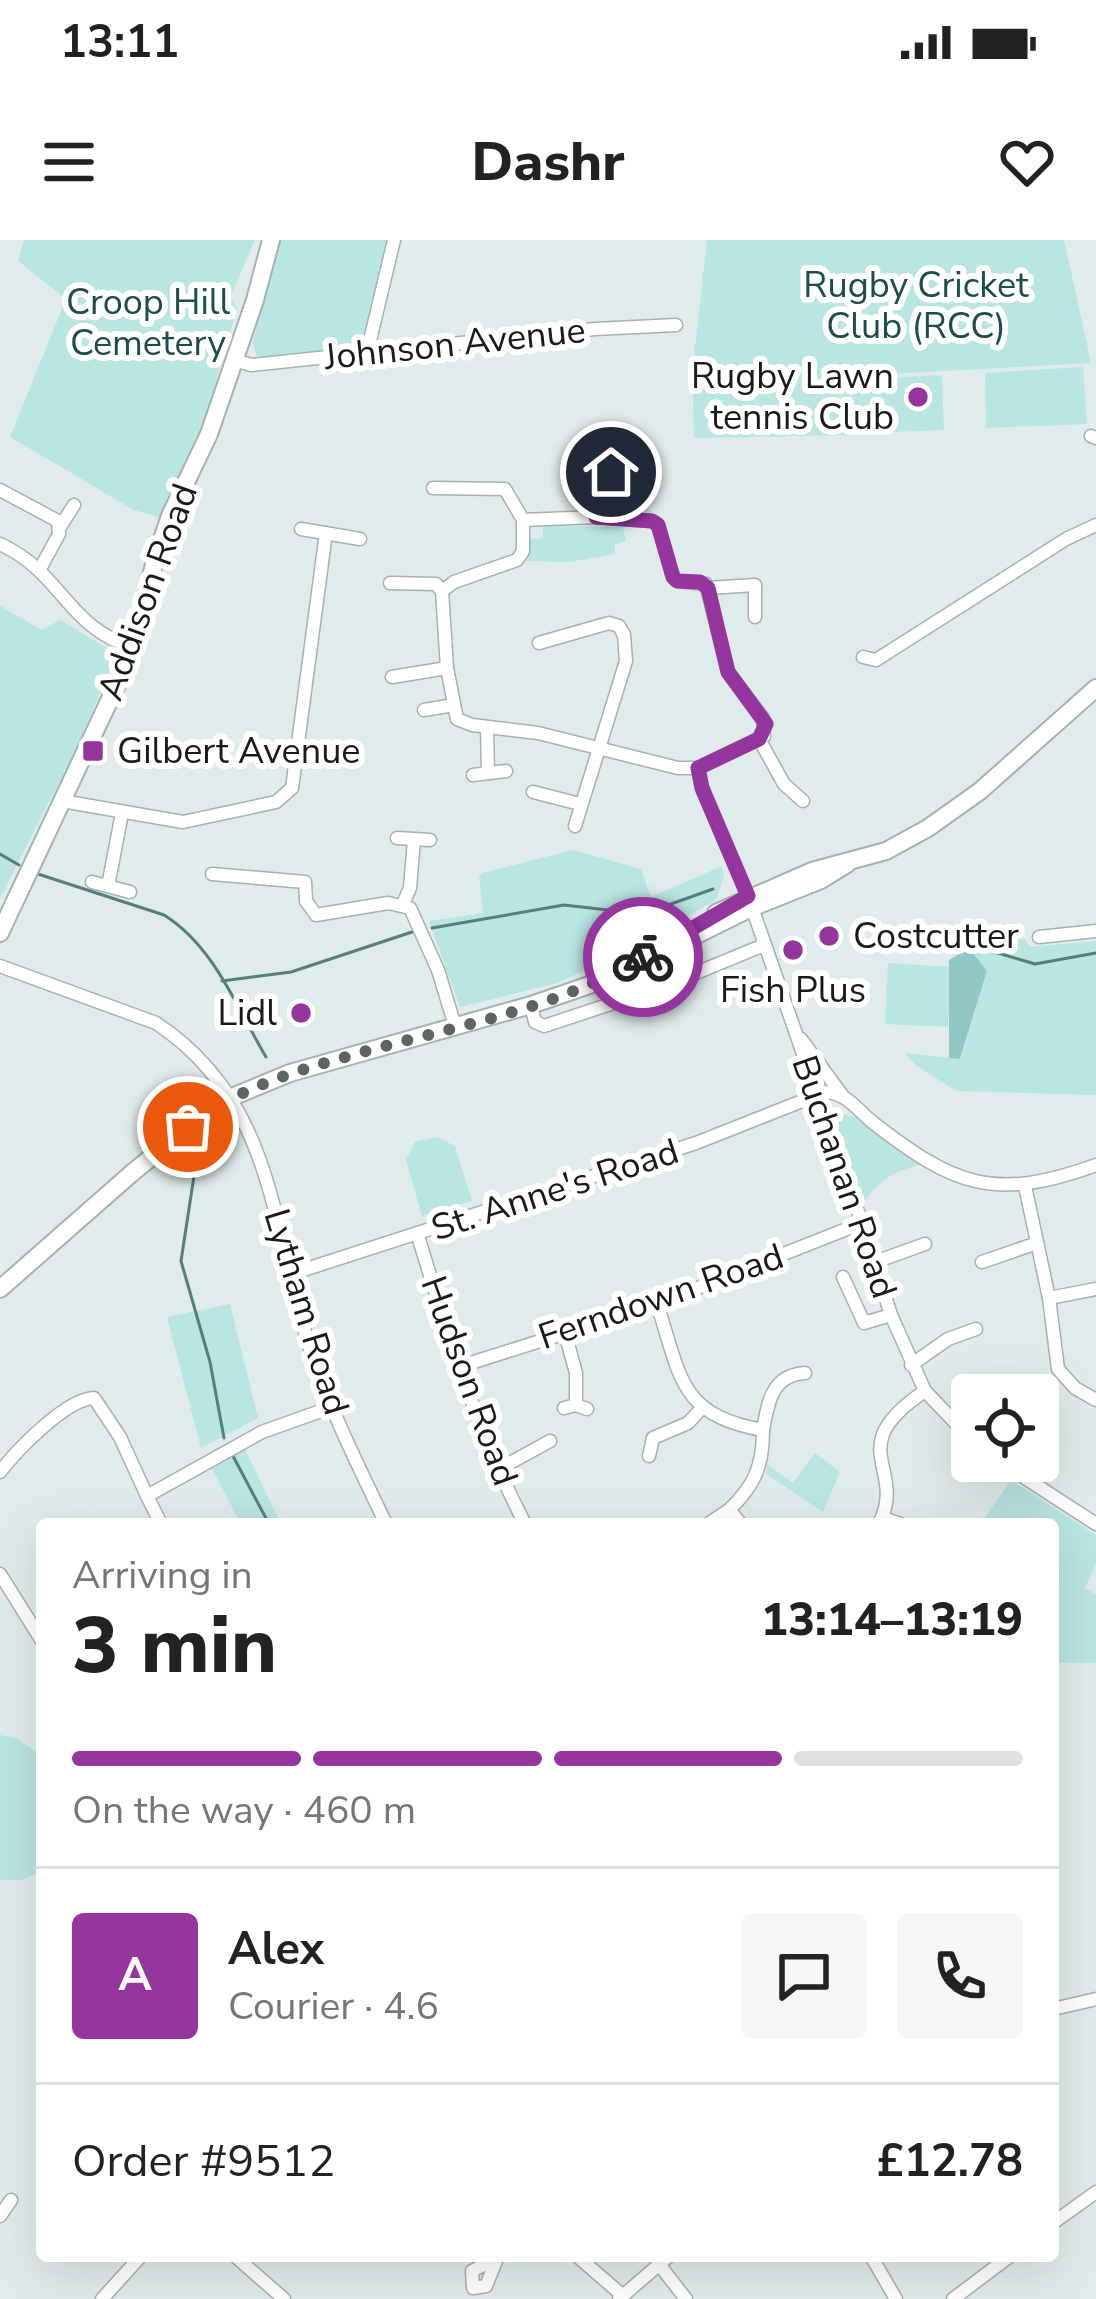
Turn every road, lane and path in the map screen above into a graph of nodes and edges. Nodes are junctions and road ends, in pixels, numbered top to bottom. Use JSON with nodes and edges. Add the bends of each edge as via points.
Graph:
{"nodes":[{"id":1,"x":271,"y":240,"type":"edge"},
{"id":2,"x":394,"y":240,"type":"edge"},
{"id":3,"x":677,"y":325,"type":"dead end"},
{"id":4,"x":367,"y":353,"type":"junction"},
{"id":5,"x":234,"y":360,"type":"junction"},
{"id":6,"x":611,"y":472,"type":"dead end"},
{"id":7,"x":434,"y":488,"type":"dead end"},
{"id":8,"x":452,"y":488,"type":"junction"},
{"id":9,"x":0,"y":490,"type":"edge"},
{"id":10,"x":452,"y":504,"type":"dead end"},
{"id":11,"x":74,"y":505,"type":"dead end"},
{"id":12,"x":596,"y":517,"type":"junction"},
{"id":13,"x":523,"y":520,"type":"junction"},
{"id":14,"x":1096,"y":525,"type":"edge"},
{"id":15,"x":60,"y":527,"type":"junction"},
{"id":16,"x":301,"y":529,"type":"dead end"},
{"id":17,"x":326,"y":533,"type":"junction"},
{"id":18,"x":360,"y":538,"type":"dead end"},
{"id":19,"x":0,"y":544,"type":"edge"},
{"id":20,"x":40,"y":569,"type":"junction"},
{"id":21,"x":390,"y":584,"type":"dead end"},
{"id":22,"x":708,"y":588,"type":"junction"},
{"id":23,"x":442,"y":591,"type":"junction"},
{"id":24,"x":755,"y":617,"type":"dead end"},
{"id":25,"x":539,"y":643,"type":"dead end"},
{"id":26,"x":445,"y":644,"type":"junction"},
{"id":27,"x":424,"y":645,"type":"dead end"},
{"id":28,"x":134,"y":648,"type":"junction"},
{"id":29,"x":863,"y":657,"type":"dead end"},
{"id":30,"x":446,"y":668,"type":"junction"},
{"id":31,"x":392,"y":677,"type":"dead end"},
{"id":32,"x":1096,"y":688,"type":"edge"},
{"id":33,"x":454,"y":705,"type":"junction"},
{"id":34,"x":424,"y":710,"type":"dead end"},
{"id":35,"x":487,"y":727,"type":"junction"},
{"id":36,"x":759,"y":739,"type":"junction"},
{"id":37,"x":596,"y":748,"type":"junction"},
{"id":38,"x":698,"y":768,"type":"junction"},
{"id":39,"x":506,"y":771,"type":"dead end"},
{"id":40,"x":488,"y":773,"type":"junction"},
{"id":41,"x":473,"y":776,"type":"dead end"},
{"id":42,"x":533,"y":793,"type":"dead end"},
{"id":43,"x":62,"y":801,"type":"junction"},
{"id":44,"x":803,"y":801,"type":"dead end"},
{"id":45,"x":580,"y":804,"type":"junction"},
{"id":46,"x":122,"y":813,"type":"junction"},
{"id":47,"x":574,"y":826,"type":"dead end"},
{"id":48,"x":397,"y":838,"type":"dead end"},
{"id":49,"x":414,"y":839,"type":"junction"},
{"id":50,"x":430,"y":840,"type":"dead end"},
{"id":51,"x":848,"y":864,"type":"junction"},
{"id":52,"x":212,"y":874,"type":"dead end"},
{"id":53,"x":92,"y":882,"type":"dead end"},
{"id":54,"x":108,"y":886,"type":"junction"},
{"id":55,"x":130,"y":892,"type":"dead end"},
{"id":56,"x":750,"y":902,"type":"junction"},
{"id":57,"x":403,"y":904,"type":"junction"},
{"id":58,"x":1096,"y":931,"type":"edge"},
{"id":59,"x":0,"y":933,"type":"edge"},
{"id":60,"x":1039,"y":937,"type":"dead end"},
{"id":61,"x":764,"y":945,"type":"junction"},
{"id":62,"x":0,"y":966,"type":"edge"},
{"id":63,"x":531,"y":1005,"type":"junction"},
{"id":64,"x":455,"y":1026,"type":"junction"},
{"id":65,"x":793,"y":1028,"type":"junction"},
{"id":66,"x":815,"y":1094,"type":"junction"},
{"id":67,"x":843,"y":1096,"type":"junction"},
{"id":68,"x":232,"y":1097,"type":"junction"},
{"id":69,"x":822,"y":1111,"type":"junction"},
{"id":70,"x":863,"y":1114,"type":"junction"},
{"id":71,"x":1096,"y":1165,"type":"edge"},
{"id":72,"x":1025,"y":1186,"type":"junction"},
{"id":73,"x":862,"y":1223,"type":"junction"},
{"id":74,"x":418,"y":1236,"type":"junction"},
{"id":75,"x":1036,"y":1243,"type":"junction"},
{"id":76,"x":925,"y":1244,"type":"dead end"},
{"id":77,"x":874,"y":1262,"type":"junction"},
{"id":78,"x":982,"y":1262,"type":"dead end"},
{"id":79,"x":291,"y":1274,"type":"junction"},
{"id":80,"x":843,"y":1277,"type":"dead end"},
{"id":81,"x":0,"y":1289,"type":"edge"},
{"id":82,"x":1096,"y":1289,"type":"edge"},
{"id":83,"x":1049,"y":1298,"type":"junction"},
{"id":84,"x":657,"y":1304,"type":"junction"},
{"id":85,"x":891,"y":1315,"type":"junction"},
{"id":86,"x":976,"y":1329,"type":"dead end"},
{"id":87,"x":565,"y":1333,"type":"junction"},
{"id":88,"x":911,"y":1365,"type":"junction"},
{"id":89,"x":458,"y":1366,"type":"junction"},
{"id":90,"x":795,"y":1370,"type":"dead end"},
{"id":91,"x":926,"y":1391,"type":"junction"},
{"id":92,"x":1096,"y":1400,"type":"edge"},
{"id":93,"x":332,"y":1407,"type":"junction"},
{"id":94,"x":575,"y":1407,"type":"dead end"},
{"id":95,"x":701,"y":1409,"type":"junction"},
{"id":96,"x":951,"y":1418,"type":"edge"},
{"id":97,"x":763,"y":1430,"type":"junction"},
{"id":98,"x":553,"y":1439,"type":"dead end"},
{"id":99,"x":646,"y":1445,"type":"dead end"},
{"id":100,"x":497,"y":1470,"type":"junction"},
{"id":101,"x":0,"y":1472,"type":"edge"},
{"id":102,"x":1031,"y":1482,"type":"edge"},
{"id":103,"x":147,"y":1496,"type":"junction"},
{"id":104,"x":728,"y":1510,"type":"junction"},
{"id":105,"x":158,"y":1518,"type":"edge"},
{"id":106,"x":383,"y":1518,"type":"edge"},
{"id":107,"x":522,"y":1518,"type":"edge"},
{"id":108,"x":717,"y":1518,"type":"edge"},
{"id":109,"x":736,"y":1518,"type":"edge"},
{"id":110,"x":882,"y":1518,"type":"edge"},
{"id":111,"x":1096,"y":1524,"type":"edge"},
{"id":112,"x":0,"y":1574,"type":"edge"},
{"id":113,"x":36,"y":1631,"type":"edge"},
{"id":114,"x":1096,"y":1999,"type":"edge"},
{"id":115,"x":1059,"y":2008,"type":"edge"},
{"id":116,"x":1096,"y":2192,"type":"edge"},
{"id":117,"x":1059,"y":2219,"type":"edge"},
{"id":118,"x":136,"y":2262,"type":"edge"},
{"id":119,"x":242,"y":2262,"type":"edge"},
{"id":120,"x":583,"y":2262,"type":"edge"},
{"id":121,"x":661,"y":2262,"type":"edge"},
{"id":122,"x":664,"y":2262,"type":"edge"},
{"id":123,"x":874,"y":2262,"type":"edge"},
{"id":124,"x":1002,"y":2262,"type":"edge"},
{"id":125,"x":621,"y":2297,"type":"edge"},
{"id":126,"x":102,"y":2299,"type":"edge"},
{"id":127,"x":284,"y":2299,"type":"edge"},
{"id":128,"x":686,"y":2299,"type":"edge"},
{"id":129,"x":896,"y":2299,"type":"edge"},
{"id":130,"x":953,"y":2299,"type":"edge"}],
"edges":[{"from":1,"to":5,"type":"main road","name":"Addison Road"},
{"from":2,"to":4,"type":"street"},
{"from":3,"to":4,"type":"street","name":"Johnson Avenue"},
{"from":4,"to":5,"type":"street","name":"Johnson Avenue"},
{"from":5,"to":28,"type":"main road","name":"Addison Road","via":[[168,523]]},
{"from":6,"to":12,"type":"street","via":[[587,473]]},
{"from":7,"to":8,"type":"street"},
{"from":8,"to":10,"type":"street"},
{"from":8,"to":13,"type":"street","via":[[505,489]]},
{"from":9,"to":15,"type":"street"},
{"from":11,"to":15,"type":"street"},
{"from":12,"to":13,"type":"street"},
{"from":12,"to":22,"type":"street","via":[[652,521],[673,577]]},
{"from":13,"to":23,"type":"street","via":[[520,557]]},
{"from":14,"to":29,"type":"street","via":[[876,660]]},
{"from":15,"to":20,"type":"street"},
{"from":16,"to":17,"type":"street"},
{"from":17,"to":18,"type":"street"},
{"from":17,"to":46,"type":"street","via":[[292,788],[276,802],[197,821]]},
{"from":19,"to":20,"type":"street"},
{"from":20,"to":28,"type":"street","via":[[82,621]]},
{"from":21,"to":23,"type":"street","via":[[436,584]]},
{"from":22,"to":24,"type":"street","via":[[755,585]]},
{"from":22,"to":36,"type":"street","via":[[728,672],[766,724]]},
{"from":23,"to":26,"type":"street"},
{"from":25,"to":37,"type":"street","via":[[609,623],[624,634],[624,666]]},
{"from":26,"to":27,"type":"street"},
{"from":26,"to":30,"type":"street"},
{"from":28,"to":43,"type":"main road","name":"Addison Road"},
{"from":30,"to":31,"type":"street"},
{"from":30,"to":33,"type":"street"},
{"from":32,"to":51,"type":"main road","via":[[980,791],[886,851]]},
{"from":33,"to":34,"type":"street"},
{"from":33,"to":35,"type":"street","via":[[460,721]]},
{"from":35,"to":37,"type":"street"},
{"from":35,"to":40,"type":"street"},
{"from":36,"to":38,"type":"street"},
{"from":36,"to":44,"type":"street"},
{"from":37,"to":38,"type":"street"},
{"from":37,"to":45,"type":"street"},
{"from":38,"to":56,"type":"street","name":"Buchanan Road"},
{"from":39,"to":40,"type":"street"},
{"from":40,"to":41,"type":"street"},
{"from":42,"to":45,"type":"street"},
{"from":43,"to":46,"type":"street"},
{"from":43,"to":59,"type":"main road","name":"Addison Road"},
{"from":45,"to":47,"type":"street"},
{"from":46,"to":54,"type":"street"},
{"from":48,"to":49,"type":"street"},
{"from":49,"to":50,"type":"street"},
{"from":49,"to":57,"type":"street"},
{"from":51,"to":56,"type":"main road"},
{"from":51,"to":56,"type":"main road","via":[[812,871]]},
{"from":52,"to":57,"type":"street","via":[[305,882],[316,915]]},
{"from":53,"to":54,"type":"street"},
{"from":54,"to":55,"type":"street"},
{"from":56,"to":61,"type":"street","name":"Buchanan Road"},
{"from":56,"to":63,"type":"main road","via":[[607,979]]},
{"from":57,"to":64,"type":"street","via":[[414,913]]},
{"from":58,"to":60,"type":"street"},
{"from":61,"to":63,"type":"street","via":[[544,1026]]},
{"from":61,"to":65,"type":"street","name":"Buchanan Road"},
{"from":62,"to":68,"type":"street","name":"Lytham Road","via":[[156,1023]]},
{"from":63,"to":64,"type":"main road"},
{"from":64,"to":68,"type":"main road"},
{"from":65,"to":66,"type":"street","name":"Buchanan Road"},
{"from":65,"to":67,"type":"street"},
{"from":66,"to":67,"type":"street"},
{"from":66,"to":69,"type":"street","name":"Buchanan Road"},
{"from":66,"to":74,"type":"street","name":"St. Anne's Road","via":[[696,1143]]},
{"from":67,"to":70,"type":"street"},
{"from":68,"to":79,"type":"street","name":"Lytham Road","via":[[254,1139]]},
{"from":68,"to":81,"type":"main road"},
{"from":69,"to":70,"type":"street"},
{"from":69,"to":73,"type":"street","name":"Buchanan Road"},
{"from":70,"to":72,"type":"street","via":[[938,1169]]},
{"from":71,"to":72,"type":"street"},
{"from":72,"to":75,"type":"street"},
{"from":73,"to":77,"type":"street","name":"Buchanan Road"},
{"from":73,"to":84,"type":"street","name":"Ferndown Road"},
{"from":74,"to":79,"type":"street","name":"St. Anne's Road"},
{"from":74,"to":89,"type":"street","name":"Hudson Road"},
{"from":75,"to":78,"type":"street"},
{"from":75,"to":83,"type":"street"},
{"from":76,"to":77,"type":"street"},
{"from":77,"to":85,"type":"street","name":"Buchanan Road"},
{"from":79,"to":93,"type":"street","name":"Lytham Road"},
{"from":80,"to":85,"type":"street","via":[[864,1323]]},
{"from":82,"to":83,"type":"street"},
{"from":83,"to":92,"type":"street","via":[[1058,1369]]},
{"from":84,"to":87,"type":"street","name":"Ferndown Road"},
{"from":84,"to":95,"type":"street"},
{"from":85,"to":88,"type":"street","name":"Buchanan Road"},
{"from":86,"to":88,"type":"street"},
{"from":87,"to":89,"type":"street","name":"Ferndown Road"},
{"from":87,"to":94,"type":"street"},
{"from":88,"to":91,"type":"street","name":"Buchanan Road"},
{"from":89,"to":100,"type":"street","name":"Hudson Road"},
{"from":90,"to":97,"type":"street","via":[[772,1392]]},
{"from":91,"to":96,"type":"street","name":"Buchanan Road"},
{"from":91,"to":110,"type":"street","via":[[899,1410],[880,1442]]},
{"from":93,"to":103,"type":"street","via":[[238,1444]]},
{"from":93,"to":106,"type":"street","name":"Lytham Road"},
{"from":95,"to":97,"type":"street"},
{"from":95,"to":99,"type":"street"},
{"from":97,"to":104,"type":"street","via":[[758,1476]]},
{"from":98,"to":100,"type":"street"},
{"from":100,"to":107,"type":"street","name":"Hudson Road"},
{"from":101,"to":103,"type":"street","via":[[39,1432],[94,1398]]},
{"from":102,"to":111,"type":"street"},
{"from":103,"to":105,"type":"street"},
{"from":104,"to":108,"type":"street"},
{"from":104,"to":109,"type":"street"},
{"from":112,"to":113,"type":"street"},
{"from":114,"to":115,"type":"street"},
{"from":116,"to":117,"type":"street"},
{"from":118,"to":126,"type":"street"},
{"from":119,"to":127,"type":"street"},
{"from":120,"to":125,"type":"street"},
{"from":121,"to":125,"type":"street"},
{"from":122,"to":128,"type":"street"},
{"from":123,"to":129,"type":"street"},
{"from":124,"to":130,"type":"street"}]}
